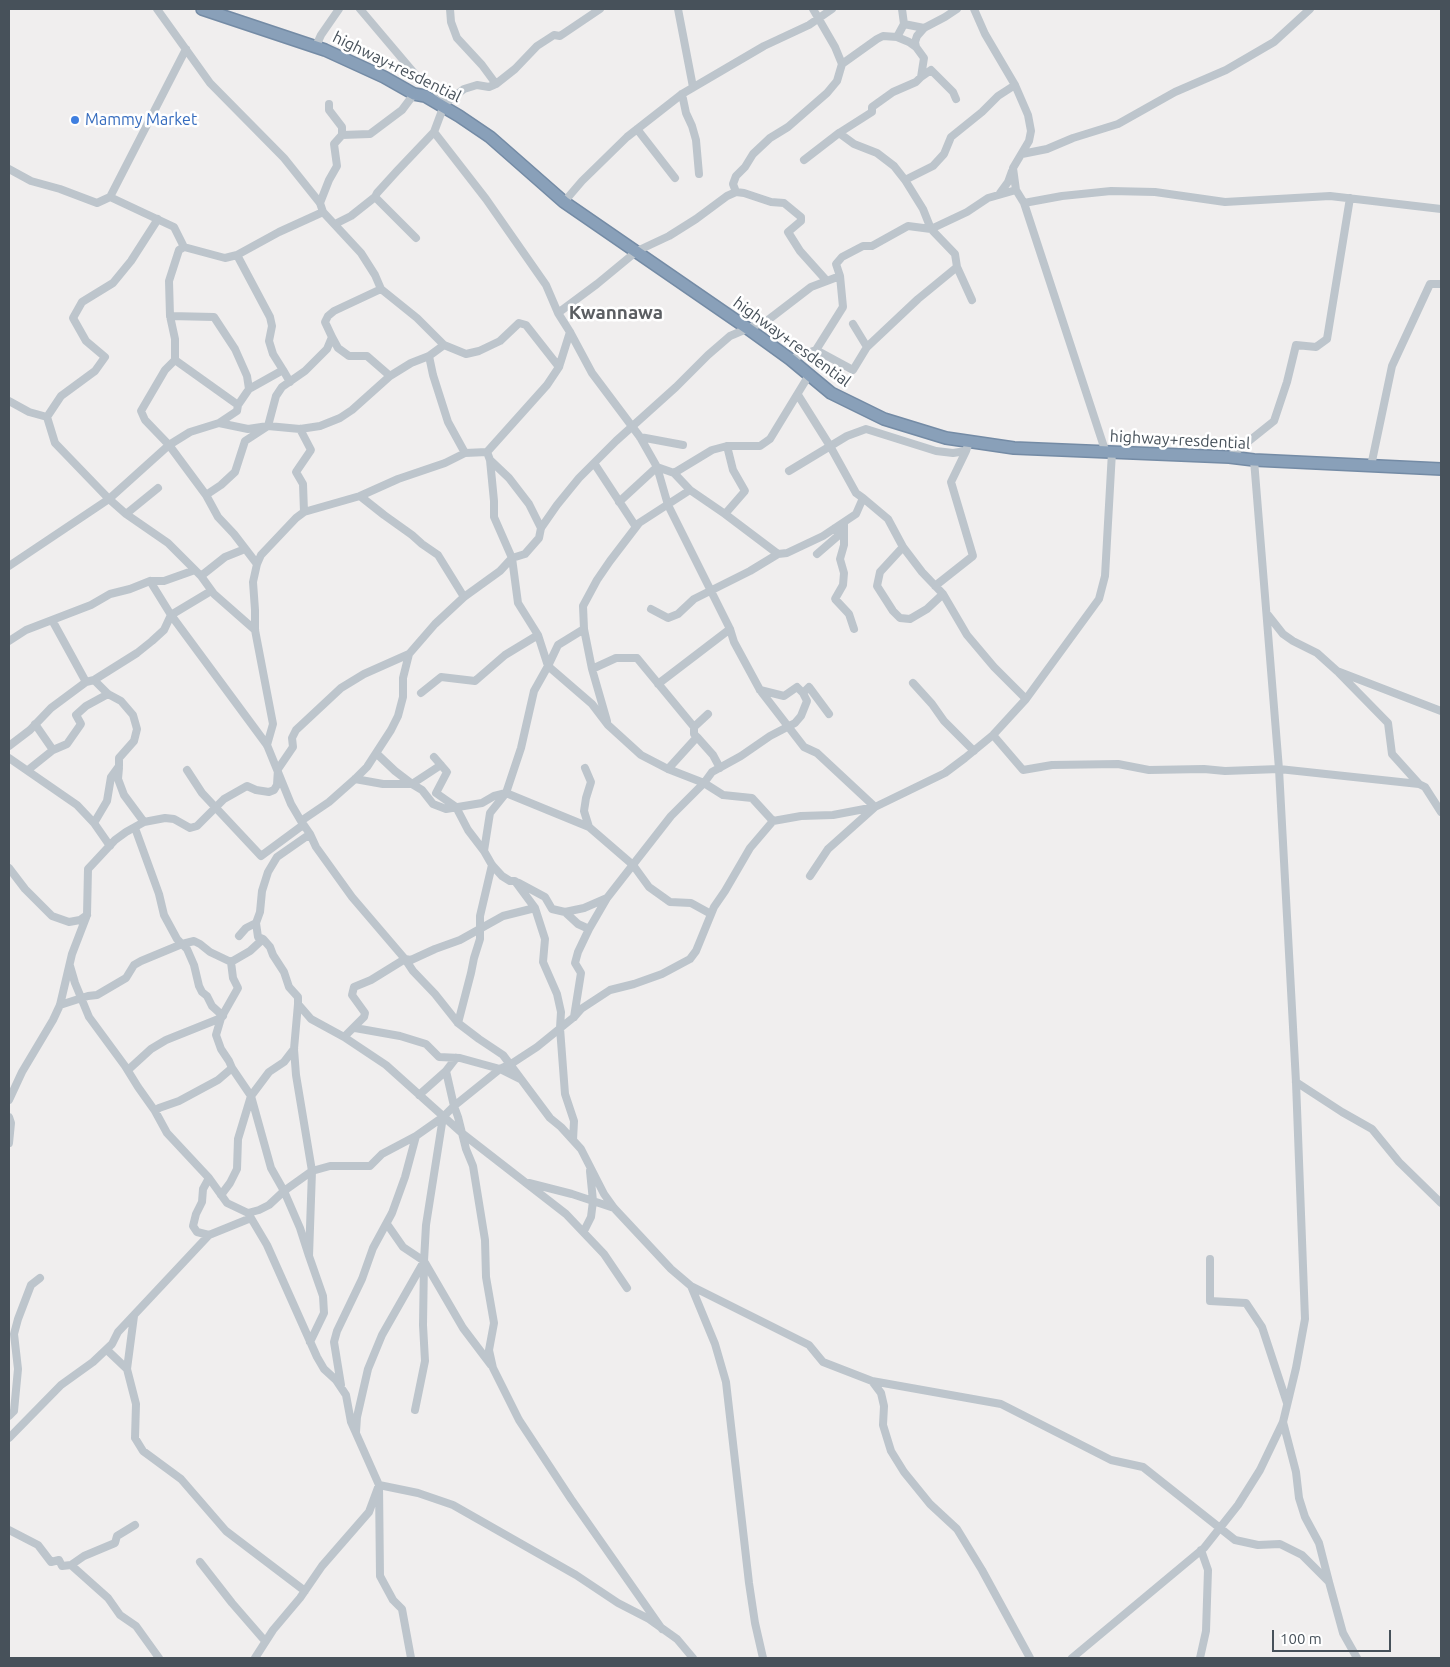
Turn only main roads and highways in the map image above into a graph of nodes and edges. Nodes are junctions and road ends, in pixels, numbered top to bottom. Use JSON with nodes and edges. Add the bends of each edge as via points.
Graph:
{"nodes":[{"id":1,"x":202,"y":9,"type":"edge"},
{"id":2,"x":1441,"y":469,"type":"edge"}],
"edges":[{"from":1,"to":2,"type":"highway","name":"highway+resdential","via":[[316,46],[414,94],[445,104],[490,137],[564,202],[748,328],[831,393],[884,419],[967,447]]}]}
